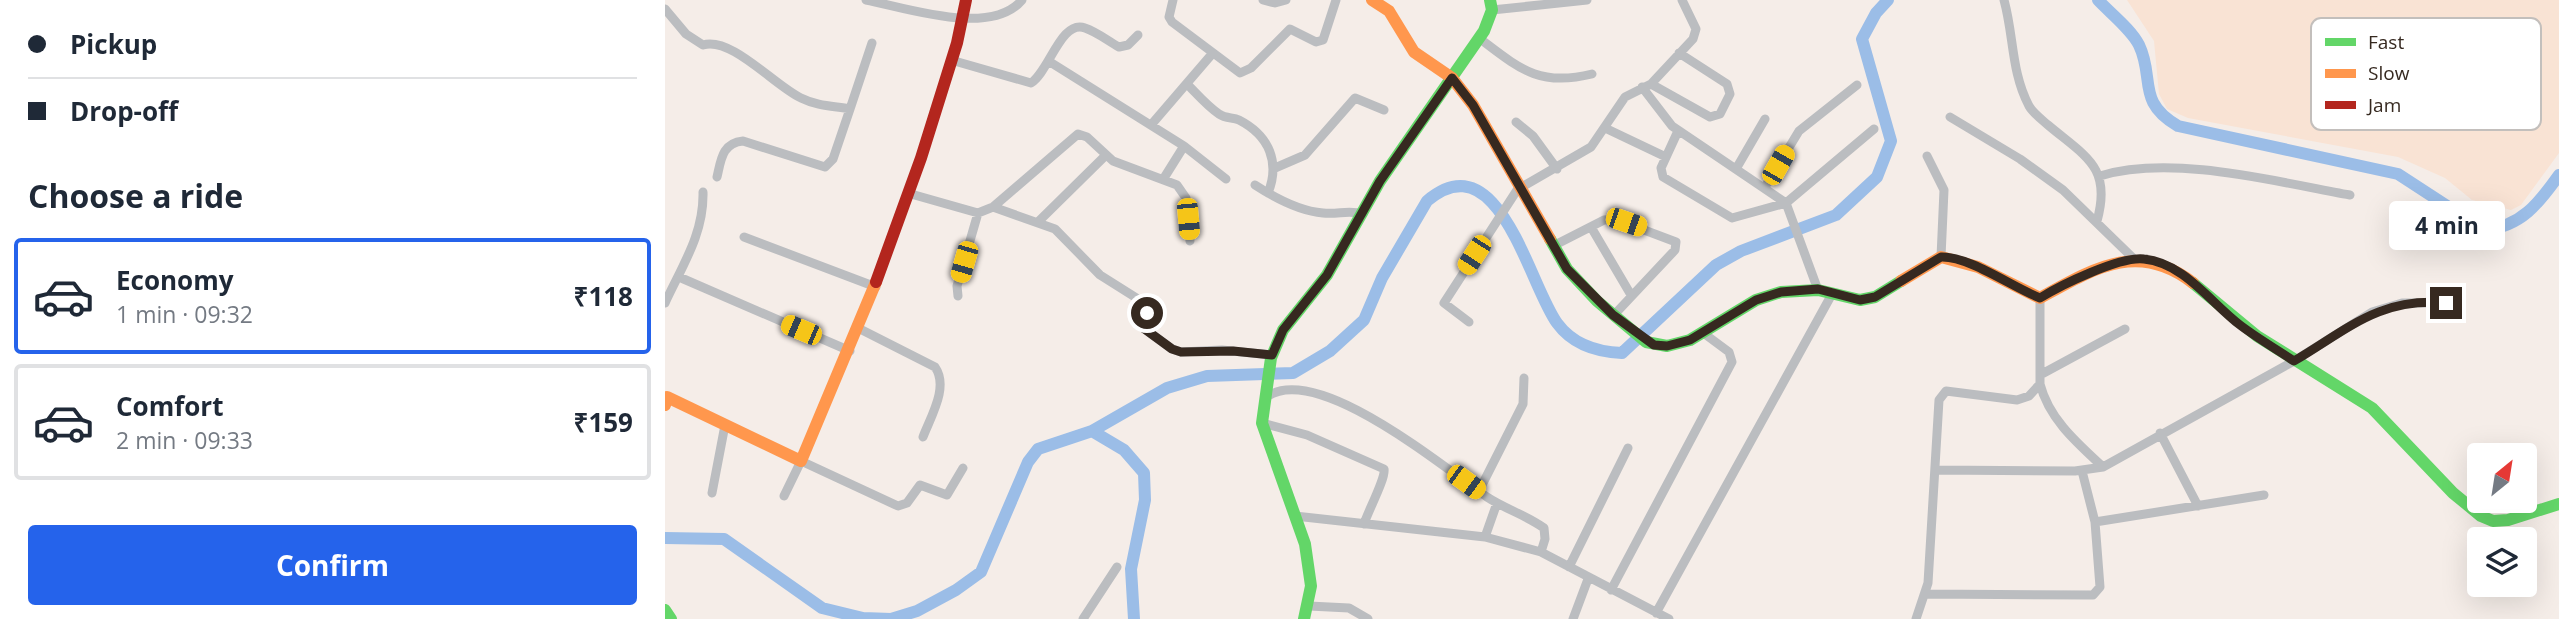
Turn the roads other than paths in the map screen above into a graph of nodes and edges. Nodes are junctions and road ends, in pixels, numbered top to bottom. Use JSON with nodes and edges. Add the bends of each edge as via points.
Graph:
{"nodes":[{"id":1,"x":866,"y":0,"type":"edge"},
{"id":2,"x":966,"y":0,"type":"edge"},
{"id":3,"x":1022,"y":0,"type":"edge"},
{"id":4,"x":1173,"y":0,"type":"edge"},
{"id":5,"x":1263,"y":0,"type":"edge"},
{"id":6,"x":1286,"y":0,"type":"edge"},
{"id":7,"x":1336,"y":0,"type":"edge"},
{"id":8,"x":1372,"y":0,"type":"edge"},
{"id":9,"x":1587,"y":0,"type":"edge"},
{"id":10,"x":1682,"y":0,"type":"edge"},
{"id":11,"x":2004,"y":0,"type":"edge"},
{"id":12,"x":1491,"y":5,"type":"edge"},
{"id":13,"x":665,"y":9,"type":"edge"},
{"id":14,"x":964,"y":19,"type":"junction"},
{"id":15,"x":1138,"y":35,"type":"dead end"},
{"id":16,"x":1479,"y":38,"type":"junction"},
{"id":17,"x":872,"y":43,"type":"dead end"},
{"id":18,"x":1679,"y":53,"type":"junction"},
{"id":19,"x":1212,"y":54,"type":"junction"},
{"id":20,"x":951,"y":60,"type":"junction"},
{"id":21,"x":1049,"y":62,"type":"junction"},
{"id":22,"x":1593,"y":74,"type":"dead end"},
{"id":23,"x":1452,"y":78,"type":"junction"},
{"id":24,"x":1187,"y":84,"type":"junction"},
{"id":25,"x":1857,"y":85,"type":"dead end"},
{"id":26,"x":1646,"y":86,"type":"junction"},
{"id":27,"x":849,"y":109,"type":"junction"},
{"id":28,"x":1384,"y":110,"type":"dead end"},
{"id":29,"x":1950,"y":117,"type":"dead end"},
{"id":30,"x":1765,"y":119,"type":"dead end"},
{"id":31,"x":1515,"y":122,"type":"dead end"},
{"id":32,"x":1151,"y":125,"type":"junction"},
{"id":33,"x":1605,"y":128,"type":"junction"},
{"id":34,"x":1874,"y":129,"type":"dead end"},
{"id":35,"x":1678,"y":131,"type":"junction"},
{"id":36,"x":1184,"y":146,"type":"junction"},
{"id":37,"x":1105,"y":156,"type":"junction"},
{"id":38,"x":1927,"y":156,"type":"dead end"},
{"id":39,"x":1666,"y":157,"type":"junction"},
{"id":40,"x":1275,"y":168,"type":"junction"},
{"id":41,"x":1557,"y":169,"type":"junction"},
{"id":42,"x":1736,"y":169,"type":"junction"},
{"id":43,"x":2101,"y":176,"type":"junction"},
{"id":44,"x":717,"y":177,"type":"dead end"},
{"id":45,"x":1164,"y":178,"type":"junction"},
{"id":46,"x":1226,"y":178,"type":"dead end"},
{"id":47,"x":1255,"y":185,"type":"dead end"},
{"id":48,"x":1765,"y":187,"type":"junction"},
{"id":49,"x":1519,"y":188,"type":"junction"},
{"id":50,"x":703,"y":192,"type":"dead end"},
{"id":51,"x":1268,"y":193,"type":"junction"},
{"id":52,"x":911,"y":194,"type":"junction"},
{"id":53,"x":2350,"y":195,"type":"dead end"},
{"id":54,"x":1786,"y":203,"type":"junction"},
{"id":55,"x":993,"y":207,"type":"junction"},
{"id":56,"x":978,"y":214,"type":"junction"},
{"id":57,"x":1363,"y":214,"type":"junction"},
{"id":58,"x":1039,"y":221,"type":"junction"},
{"id":59,"x":2097,"y":221,"type":"junction"},
{"id":60,"x":1591,"y":227,"type":"junction"},
{"id":61,"x":744,"y":237,"type":"dead end"},
{"id":62,"x":1190,"y":241,"type":"dead end"},
{"id":63,"x":1553,"y":246,"type":"junction"},
{"id":64,"x":1941,"y":257,"type":"junction"},
{"id":65,"x":2134,"y":259,"type":"junction"},
{"id":66,"x":679,"y":277,"type":"junction"},
{"id":67,"x":876,"y":287,"type":"junction"},
{"id":68,"x":1818,"y":289,"type":"junction"},
{"id":69,"x":1832,"y":294,"type":"junction"},
{"id":70,"x":1631,"y":295,"type":"junction"},
{"id":71,"x":958,"y":296,"type":"dead end"},
{"id":72,"x":2040,"y":298,"type":"junction"},
{"id":73,"x":665,"y":303,"type":"edge"},
{"id":74,"x":2446,"y":303,"type":"dead end"},
{"id":75,"x":1613,"y":315,"type":"junction"},
{"id":76,"x":1469,"y":322,"type":"dead end"},
{"id":77,"x":860,"y":329,"type":"junction"},
{"id":78,"x":2125,"y":329,"type":"dead end"},
{"id":79,"x":1702,"y":332,"type":"junction"},
{"id":80,"x":850,"y":351,"type":"junction"},
{"id":81,"x":1271,"y":357,"type":"junction"},
{"id":82,"x":2294,"y":361,"type":"junction"},
{"id":83,"x":1524,"y":379,"type":"dead end"},
{"id":84,"x":2040,"y":380,"type":"junction"},
{"id":85,"x":1263,"y":396,"type":"junction"},
{"id":86,"x":666,"y":399,"type":"edge"},
{"id":87,"x":1262,"y":423,"type":"junction"},
{"id":88,"x":726,"y":425,"type":"junction"},
{"id":89,"x":2160,"y":433,"type":"junction"},
{"id":90,"x":923,"y":437,"type":"dead end"},
{"id":91,"x":1628,"y":448,"type":"dead end"},
{"id":92,"x":801,"y":461,"type":"junction"},
{"id":93,"x":2103,"y":467,"type":"junction"},
{"id":94,"x":963,"y":468,"type":"dead end"},
{"id":95,"x":1936,"y":470,"type":"junction"},
{"id":96,"x":2082,"y":471,"type":"junction"},
{"id":97,"x":1479,"y":491,"type":"junction"},
{"id":98,"x":712,"y":493,"type":"dead end"},
{"id":99,"x":2264,"y":495,"type":"dead end"},
{"id":100,"x":784,"y":496,"type":"dead end"},
{"id":101,"x":1497,"y":503,"type":"junction"},
{"id":102,"x":2559,"y":503,"type":"edge"},
{"id":103,"x":2198,"y":506,"type":"junction"},
{"id":104,"x":1296,"y":516,"type":"junction"},
{"id":105,"x":2095,"y":522,"type":"junction"},
{"id":106,"x":1364,"y":524,"type":"junction"},
{"id":107,"x":1485,"y":537,"type":"junction"},
{"id":108,"x":1541,"y":552,"type":"junction"},
{"id":109,"x":1117,"y":567,"type":"dead end"},
{"id":110,"x":1569,"y":567,"type":"junction"},
{"id":111,"x":1588,"y":579,"type":"junction"},
{"id":112,"x":1611,"y":590,"type":"junction"},
{"id":113,"x":1926,"y":594,"type":"junction"},
{"id":114,"x":665,"y":610,"type":"edge"},
{"id":115,"x":1656,"y":612,"type":"junction"},
{"id":116,"x":1306,"y":613,"type":"edge"},
{"id":117,"x":671,"y":619,"type":"edge"},
{"id":118,"x":1083,"y":619,"type":"edge"},
{"id":119,"x":1368,"y":619,"type":"edge"},
{"id":120,"x":1573,"y":619,"type":"edge"},
{"id":121,"x":1669,"y":619,"type":"edge"},
{"id":122,"x":1916,"y":619,"type":"edge"}],
"edges":[{"from":1,"to":14,"type":"street"},
{"from":2,"to":14,"type":"street"},
{"from":3,"to":14,"type":"street","via":[[1002,15]]},
{"from":4,"to":19,"type":"street","via":[[1172,22]]},
{"from":5,"to":6,"type":"street"},
{"from":7,"to":19,"type":"street","via":[[1320,43],[1290,29],[1240,74]]},
{"from":8,"to":23,"type":"street","via":[[1389,11],[1414,52]]},
{"from":9,"to":12,"type":"street"},
{"from":10,"to":18,"type":"street","via":[[1696,34]]},
{"from":11,"to":43,"type":"street","via":[[2013,62],[2031,110]]},
{"from":12,"to":16,"type":"street"},
{"from":13,"to":27,"type":"street","via":[[693,40],[726,47],[798,97]]},
{"from":14,"to":20,"type":"street"},
{"from":15,"to":21,"type":"street","via":[[1128,46],[1119,47],[1085,28],[1071,29]]},
{"from":16,"to":22,"type":"street","via":[[1511,62],[1548,79]]},
{"from":16,"to":23,"type":"street"},
{"from":17,"to":27,"type":"street"},
{"from":18,"to":26,"type":"street"},
{"from":18,"to":26,"type":"street","via":[[1727,84],[1730,94],[1720,114],[1710,117]]},
{"from":19,"to":24,"type":"street"},
{"from":20,"to":21,"type":"street","via":[[1031,83]]},
{"from":20,"to":52,"type":"street"},
{"from":21,"to":32,"type":"street"},
{"from":23,"to":49,"type":"street","via":[[1473,105]]},
{"from":23,"to":57,"type":"street","via":[[1380,181]]},
{"from":24,"to":32,"type":"street"},
{"from":24,"to":40,"type":"street","via":[[1222,116],[1237,118],[1250,128],[1273,156]]},
{"from":25,"to":48,"type":"street","via":[[1799,131]]},
{"from":26,"to":33,"type":"street","via":[[1625,97]]},
{"from":26,"to":35,"type":"street","via":[[1663,118]]},
{"from":27,"to":44,"type":"street","via":[[833,159],[825,167],[743,141],[725,148]]},
{"from":28,"to":40,"type":"street","via":[[1355,98],[1304,155]]},
{"from":29,"to":59,"type":"street","via":[[2045,176]]},
{"from":30,"to":42,"type":"street"},
{"from":31,"to":41,"type":"street","via":[[1533,136]]},
{"from":32,"to":36,"type":"street"},
{"from":33,"to":39,"type":"street"},
{"from":33,"to":41,"type":"street","via":[[1591,147]]},
{"from":34,"to":54,"type":"street"},
{"from":35,"to":39,"type":"street"},
{"from":35,"to":42,"type":"street"},
{"from":36,"to":45,"type":"street"},
{"from":36,"to":46,"type":"street"},
{"from":37,"to":45,"type":"street"},
{"from":37,"to":55,"type":"street","via":[[1078,134]]},
{"from":37,"to":58,"type":"street"},
{"from":38,"to":64,"type":"street","via":[[1944,190]]},
{"from":39,"to":54,"type":"street","via":[[1663,177],[1726,218]]},
{"from":40,"to":51,"type":"street"},
{"from":41,"to":49,"type":"street"},
{"from":42,"to":48,"type":"street"},
{"from":43,"to":53,"type":"street","via":[[2131,168],[2169,168]]},
{"from":43,"to":59,"type":"street","via":[[2104,191]]},
{"from":45,"to":62,"type":"street","via":[[1177,185],[1186,198]]},
{"from":47,"to":51,"type":"street"},
{"from":48,"to":54,"type":"street"},
{"from":49,"to":63,"type":"street"},
{"from":49,"to":76,"type":"street","via":[[1444,303]]},
{"from":50,"to":66,"type":"street","via":[[698,234]]},
{"from":51,"to":57,"type":"street","via":[[1311,211]]},
{"from":52,"to":56,"type":"street"},
{"from":52,"to":67,"type":"street"},
{"from":54,"to":68,"type":"street"},
{"from":55,"to":56,"type":"street"},
{"from":55,"to":58,"type":"street"},
{"from":56,"to":71,"type":"street"},
{"from":57,"to":81,"type":"street","via":[[1327,275],[1283,330]]},
{"from":58,"to":81,"type":"street","via":[[1067,237],[1100,275],[1146,304],[1142,327],[1172,349]]},
{"from":59,"to":65,"type":"street"},
{"from":60,"to":63,"type":"street"},
{"from":60,"to":70,"type":"street"},
{"from":60,"to":70,"type":"street","via":[[1615,219],[1676,242],[1675,250]]},
{"from":61,"to":67,"type":"street"},
{"from":63,"to":75,"type":"street","via":[[1567,269]]},
{"from":64,"to":69,"type":"street","via":[[1875,297],[1860,300]]},
{"from":64,"to":72,"type":"street","via":[[1971,264]]},
{"from":65,"to":72,"type":"street","via":[[2101,268]]},
{"from":65,"to":82,"type":"street","via":[[2159,262],[2183,274],[2239,323]]},
{"from":66,"to":73,"type":"street"},
{"from":66,"to":80,"type":"street"},
{"from":67,"to":77,"type":"street"},
{"from":68,"to":69,"type":"street"},
{"from":68,"to":79,"type":"street","via":[[1781,292],[1756,300]]},
{"from":69,"to":115,"type":"street"},
{"from":70,"to":75,"type":"street"},
{"from":72,"to":84,"type":"street"},
{"from":74,"to":82,"type":"street","via":[[2402,303],[2372,312]]},
{"from":75,"to":79,"type":"street","via":[[1646,342],[1667,346]]},
{"from":77,"to":80,"type":"street"},
{"from":77,"to":90,"type":"street","via":[[935,367],[940,374],[942,386]]},
{"from":78,"to":84,"type":"street"},
{"from":79,"to":112,"type":"street","via":[[1729,352],[1732,362]]},
{"from":80,"to":92,"type":"street"},
{"from":81,"to":85,"type":"street"},
{"from":82,"to":89,"type":"street"},
{"from":82,"to":102,"type":"street","via":[[2351,392],[2386,420],[2452,492],[2482,516],[2507,521]]},
{"from":83,"to":97,"type":"street","via":[[1523,404]]},
{"from":84,"to":93,"type":"street","via":[[2045,403],[2055,417]]},
{"from":84,"to":95,"type":"street","via":[[2029,396],[2017,400],[1951,390],[1942,394]]},
{"from":85,"to":87,"type":"street"},
{"from":85,"to":97,"type":"street","via":[[1290,389],[1321,395],[1397,431]]},
{"from":86,"to":88,"type":"street"},
{"from":87,"to":104,"type":"street"},
{"from":87,"to":106,"type":"street","via":[[1307,435],[1384,469]]},
{"from":88,"to":92,"type":"street"},
{"from":88,"to":98,"type":"street"},
{"from":89,"to":93,"type":"street"},
{"from":89,"to":103,"type":"street"},
{"from":91,"to":110,"type":"street"},
{"from":92,"to":94,"type":"street","via":[[898,506],[907,503],[920,485],[947,495]]},
{"from":92,"to":100,"type":"street"},
{"from":93,"to":96,"type":"street"},
{"from":95,"to":96,"type":"street"},
{"from":95,"to":113,"type":"street"},
{"from":96,"to":105,"type":"street"},
{"from":97,"to":101,"type":"street"},
{"from":99,"to":103,"type":"street"},
{"from":101,"to":107,"type":"street"},
{"from":101,"to":108,"type":"street","via":[[1544,528]]},
{"from":103,"to":105,"type":"street"},
{"from":104,"to":106,"type":"street"},
{"from":104,"to":116,"type":"street","via":[[1310,563]]},
{"from":105,"to":113,"type":"street","via":[[2100,587],[2093,595]]},
{"from":106,"to":107,"type":"street"},
{"from":107,"to":108,"type":"street"},
{"from":108,"to":110,"type":"street"},
{"from":109,"to":118,"type":"street"},
{"from":110,"to":111,"type":"street"},
{"from":111,"to":112,"type":"street"},
{"from":111,"to":120,"type":"street"},
{"from":112,"to":115,"type":"street"},
{"from":113,"to":122,"type":"street"},
{"from":114,"to":117,"type":"street"},
{"from":115,"to":121,"type":"street"},
{"from":116,"to":119,"type":"street","via":[[1349,608]]}]}
